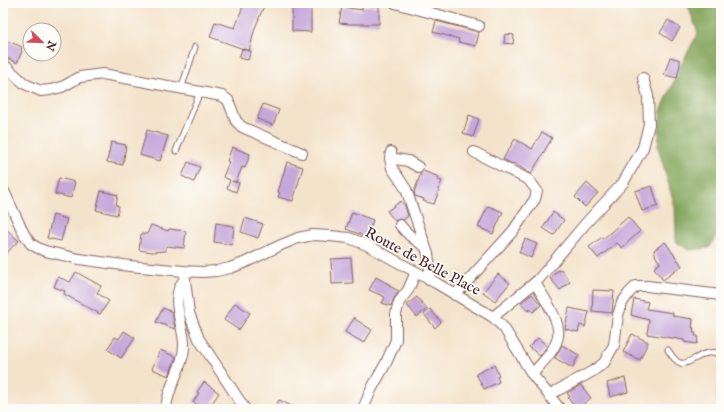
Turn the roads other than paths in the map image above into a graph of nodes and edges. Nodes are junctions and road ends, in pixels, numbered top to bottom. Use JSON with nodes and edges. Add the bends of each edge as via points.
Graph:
{"nodes":[{"id":1,"x":395,"y":3,"type":"edge"},
{"id":2,"x":478,"y":26,"type":"dead end"},
{"id":3,"x":195,"y":47,"type":"dead end"},
{"id":4,"x":3,"y":64,"type":"edge"},
{"id":5,"x":643,"y":78,"type":"dead end"},
{"id":6,"x":181,"y":88,"type":"junction"},
{"id":7,"x":200,"y":92,"type":"junction"},
{"id":8,"x":176,"y":151,"type":"dead end"},
{"id":9,"x":474,"y":152,"type":"dead end"},
{"id":10,"x":302,"y":153,"type":"dead end"},
{"id":11,"x":418,"y":166,"type":"dead end"},
{"id":12,"x":3,"y":190,"type":"edge"},
{"id":13,"x":400,"y":225,"type":"dead end"},
{"id":14,"x":425,"y":246,"type":"junction"},
{"id":15,"x":416,"y":272,"type":"junction"},
{"id":16,"x":184,"y":276,"type":"junction"},
{"id":17,"x":429,"y":280,"type":"junction"},
{"id":18,"x":535,"y":283,"type":"junction"},
{"id":19,"x":455,"y":295,"type":"junction"},
{"id":20,"x":721,"y":295,"type":"edge"},
{"id":21,"x":493,"y":317,"type":"junction"},
{"id":22,"x":668,"y":350,"type":"dead end"},
{"id":23,"x":721,"y":352,"type":"edge"},
{"id":24,"x":532,"y":374,"type":"junction"},
{"id":25,"x":549,"y":395,"type":"junction"},
{"id":26,"x":166,"y":409,"type":"edge"},
{"id":27,"x":245,"y":409,"type":"edge"},
{"id":28,"x":364,"y":409,"type":"edge"},
{"id":29,"x":560,"y":409,"type":"edge"}],
"edges":[{"from":1,"to":2,"type":"street"},
{"from":3,"to":6,"type":"lane"},
{"from":4,"to":6,"type":"street","via":[[25,84],[40,91],[62,87],[80,77],[103,74]]},
{"from":5,"to":18,"type":"street","via":[[648,96],[649,124],[643,148],[623,183]]},
{"from":6,"to":7,"type":"street"},
{"from":7,"to":8,"type":"lane"},
{"from":7,"to":10,"type":"street","via":[[222,96],[228,100],[236,121],[242,127]]},
{"from":9,"to":19,"type":"street","via":[[529,180],[537,190],[535,198],[513,231]]},
{"from":11,"to":14,"type":"street","via":[[390,155],[392,168],[406,190]]},
{"from":12,"to":16,"type":"street","name":"Route de Belle Place","via":[[24,234],[31,244],[38,248],[58,255]]},
{"from":13,"to":14,"type":"street","via":[[408,235]]},
{"from":14,"to":17,"type":"street","via":[[430,267]]},
{"from":15,"to":16,"type":"street","name":"Route de Belle Place","via":[[349,238],[313,235],[298,238],[230,268]]},
{"from":15,"to":17,"type":"street","name":"Route de Belle Place"},
{"from":15,"to":28,"type":"street","via":[[396,314],[396,340]]},
{"from":16,"to":26,"type":"street","via":[[177,302],[184,344],[183,356],[167,398]]},
{"from":16,"to":27,"type":"street","via":[[189,313],[199,339]]},
{"from":17,"to":19,"type":"street","name":"Route de Belle Place"},
{"from":18,"to":21,"type":"street"},
{"from":18,"to":24,"type":"street","via":[[552,311],[559,335],[545,360]]},
{"from":19,"to":21,"type":"street","name":"Route de Belle Place"},
{"from":20,"to":25,"type":"street","via":[[636,286],[622,303],[614,345],[604,363]]},
{"from":21,"to":24,"type":"street","name":"Route de Belle Place","via":[[504,328]]},
{"from":22,"to":23,"type":"lane","via":[[674,360],[681,364],[703,354]]},
{"from":24,"to":25,"type":"street","name":"Route de Belle Place"},
{"from":25,"to":29,"type":"street","name":"Route de Belle Place"}]}
